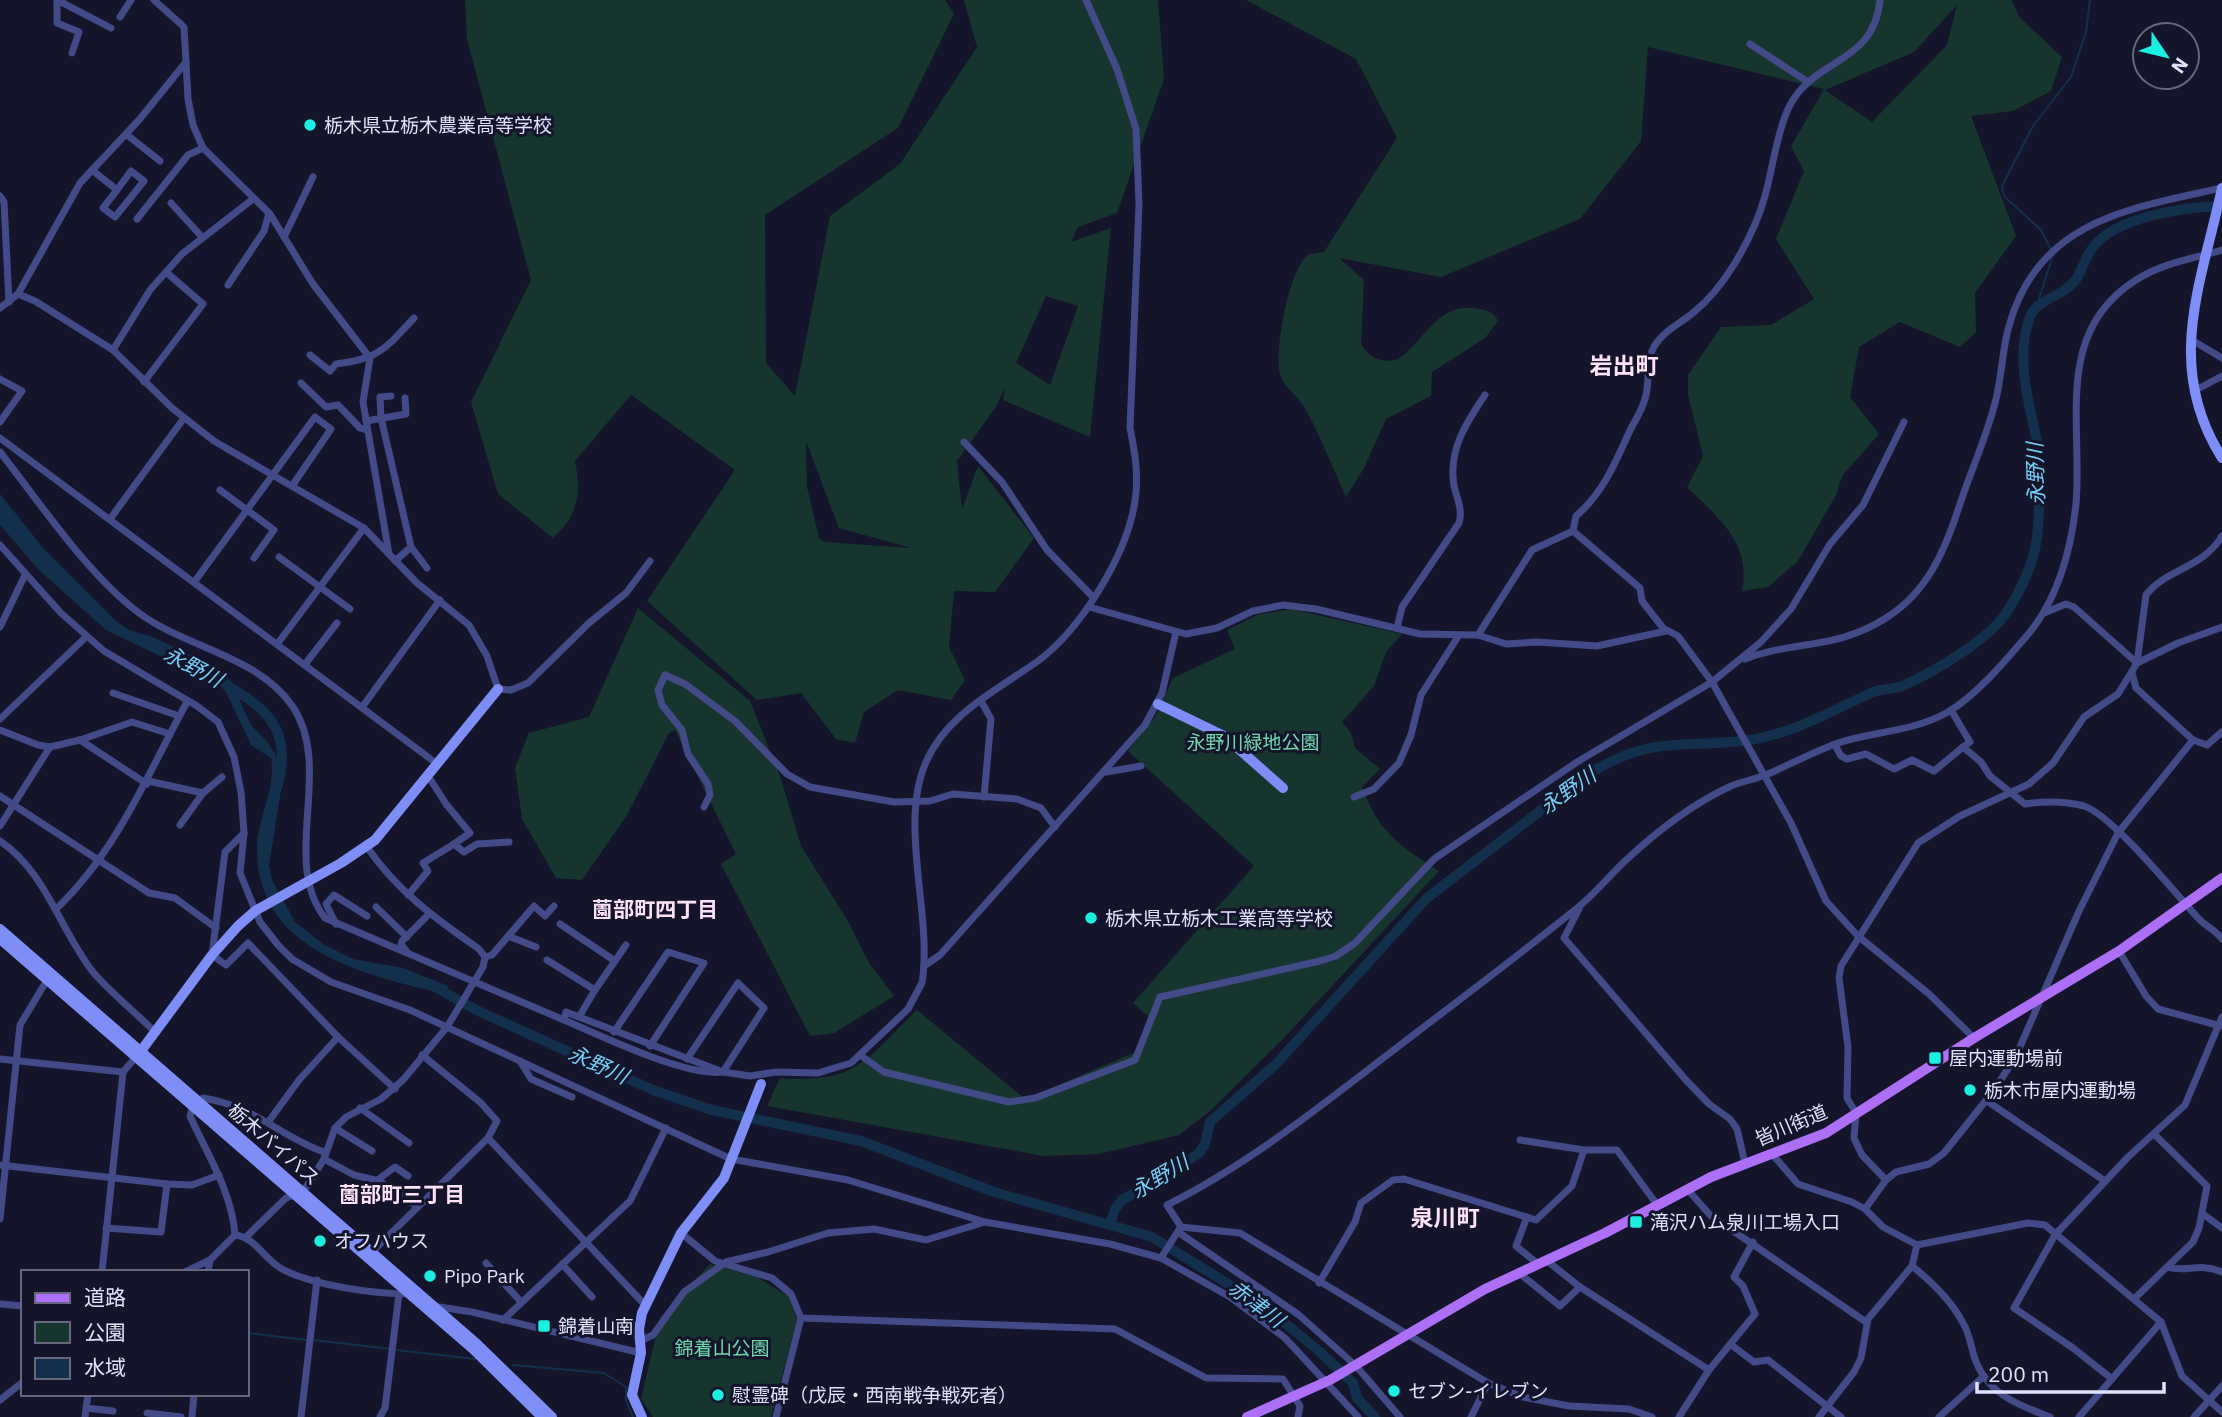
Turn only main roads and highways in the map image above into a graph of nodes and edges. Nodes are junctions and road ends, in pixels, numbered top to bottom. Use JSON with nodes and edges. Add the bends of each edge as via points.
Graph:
{"nodes":[{"id":1,"x":2222,"y":877,"type":"edge"},
{"id":2,"x":1247,"y":1417,"type":"edge"}],
"edges":[{"from":1,"to":2,"type":"main road","name":"皆川街道","via":[[2119,951],[1826,1133],[1688,1190],[1466,1299],[1355,1367]]}]}
